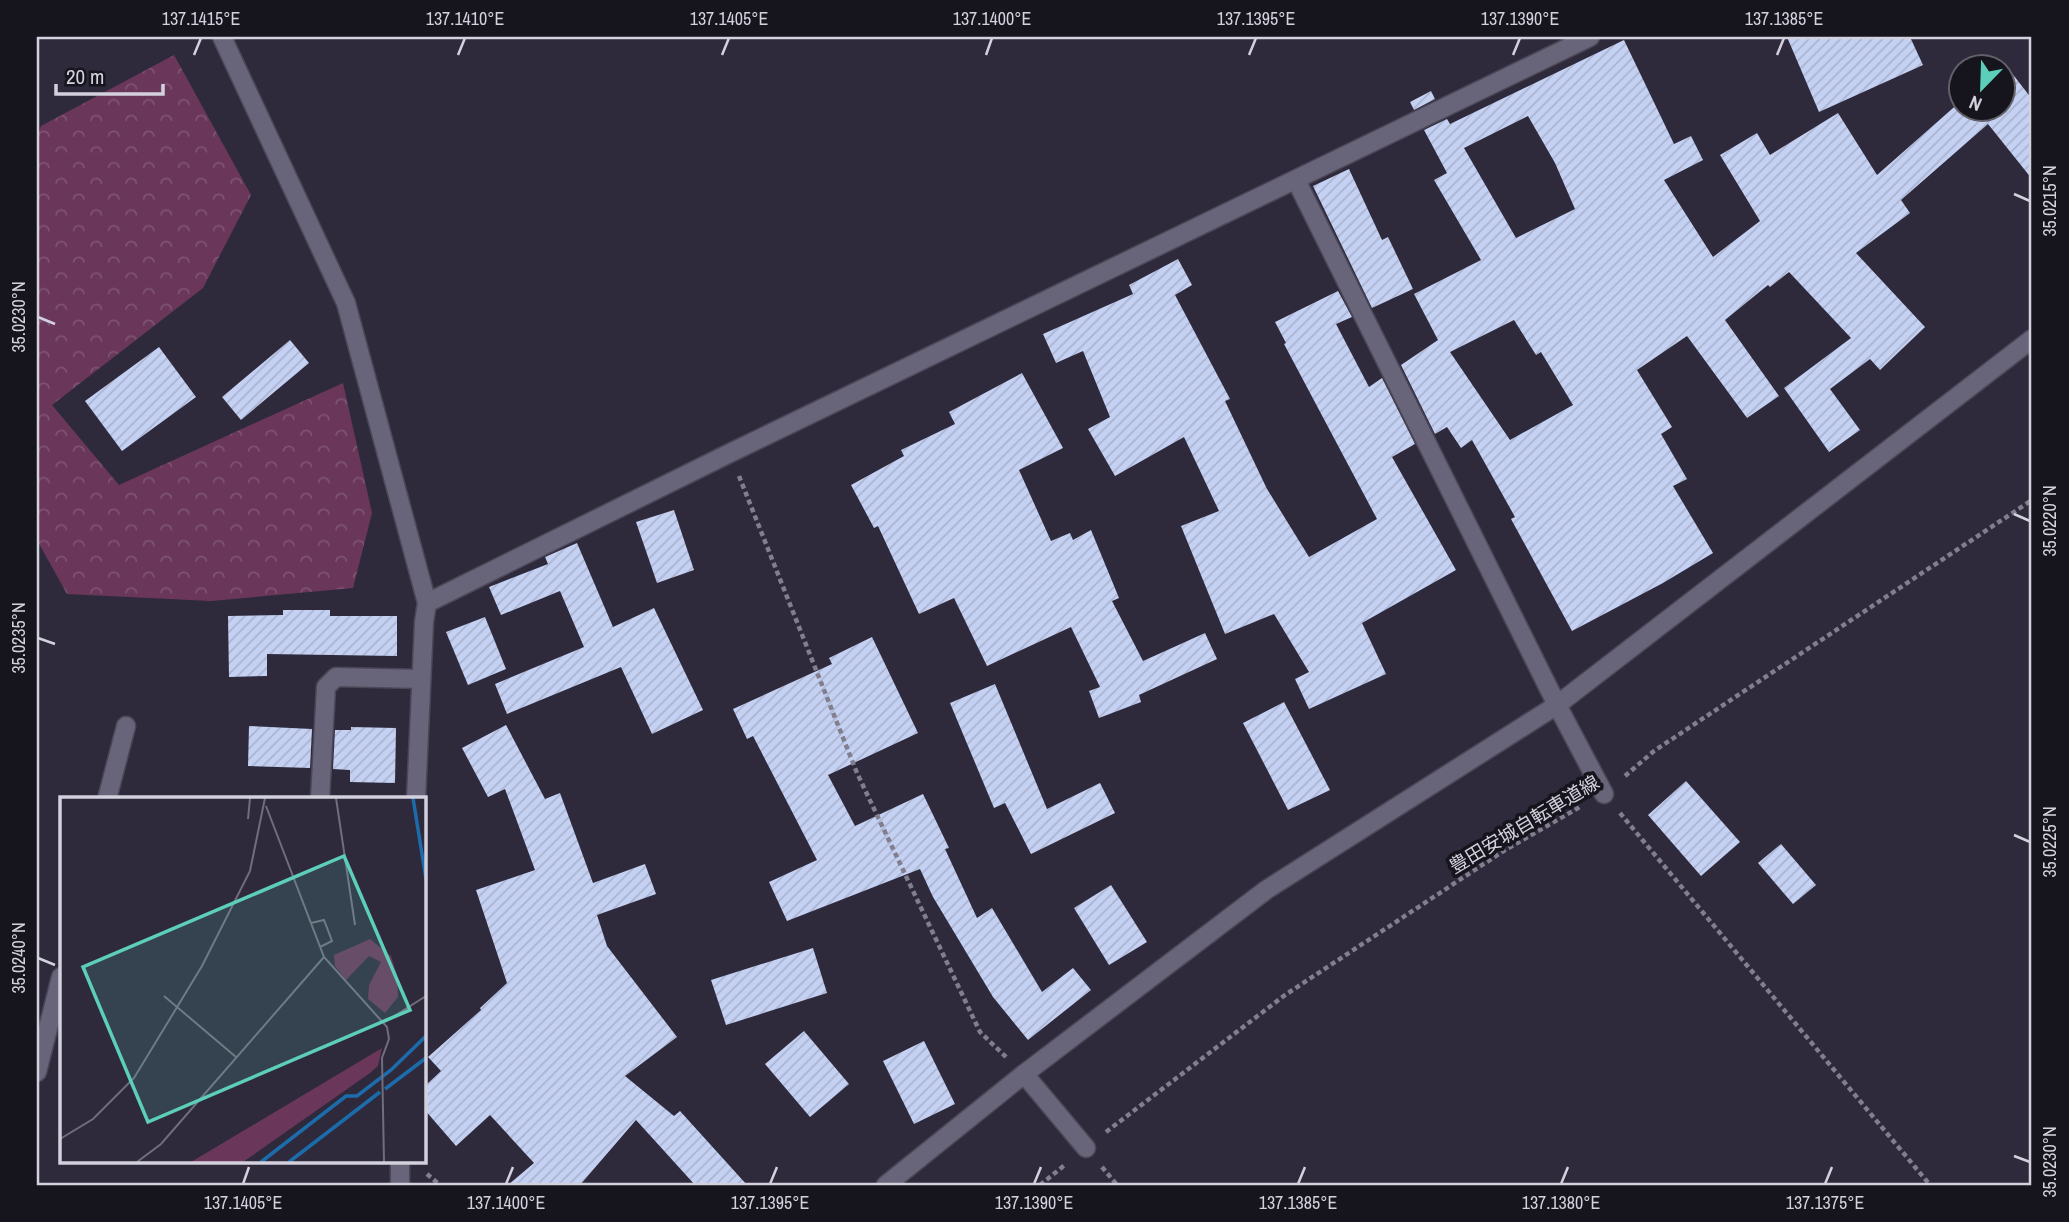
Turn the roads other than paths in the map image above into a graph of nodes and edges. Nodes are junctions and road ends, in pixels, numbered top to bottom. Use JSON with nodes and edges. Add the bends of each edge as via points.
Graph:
{"nodes":[{"id":1,"x":222,"y":37,"type":"edge"},
{"id":2,"x":1590,"y":37,"type":"edge"},
{"id":3,"x":1296,"y":180,"type":"junction"},
{"id":4,"x":2032,"y":339,"type":"edge"},
{"id":5,"x":428,"y":603,"type":"junction"},
{"id":6,"x":421,"y":680,"type":"junction"},
{"id":7,"x":1556,"y":705,"type":"junction"},
{"id":8,"x":126,"y":726,"type":"dead end"},
{"id":9,"x":1604,"y":794,"type":"road end"},
{"id":10,"x":108,"y":797,"type":"edge"},
{"id":11,"x":320,"y":797,"type":"edge"},
{"id":12,"x":416,"y":797,"type":"edge"},
{"id":13,"x":60,"y":981,"type":"edge"},
{"id":14,"x":37,"y":1072,"type":"edge"},
{"id":15,"x":1024,"y":1074,"type":"junction"},
{"id":16,"x":1086,"y":1148,"type":"road end"},
{"id":17,"x":400,"y":1162,"type":"edge"},
{"id":18,"x":400,"y":1185,"type":"edge"},
{"id":19,"x":886,"y":1185,"type":"edge"}],
"edges":[{"from":1,"to":5,"type":"street","via":[[346,303]]},
{"from":2,"to":3,"type":"street"},
{"from":3,"to":5,"type":"street"},
{"from":3,"to":7,"type":"street"},
{"from":4,"to":7,"type":"street"},
{"from":5,"to":6,"type":"street"},
{"from":6,"to":11,"type":"street","via":[[336,677],[326,687]]},
{"from":6,"to":12,"type":"street"},
{"from":7,"to":9,"type":"street"},
{"from":7,"to":15,"type":"street","via":[[1266,890]]},
{"from":8,"to":10,"type":"street"},
{"from":13,"to":14,"type":"street"},
{"from":15,"to":16,"type":"street"},
{"from":15,"to":19,"type":"street"},
{"from":17,"to":18,"type":"street"}]}
